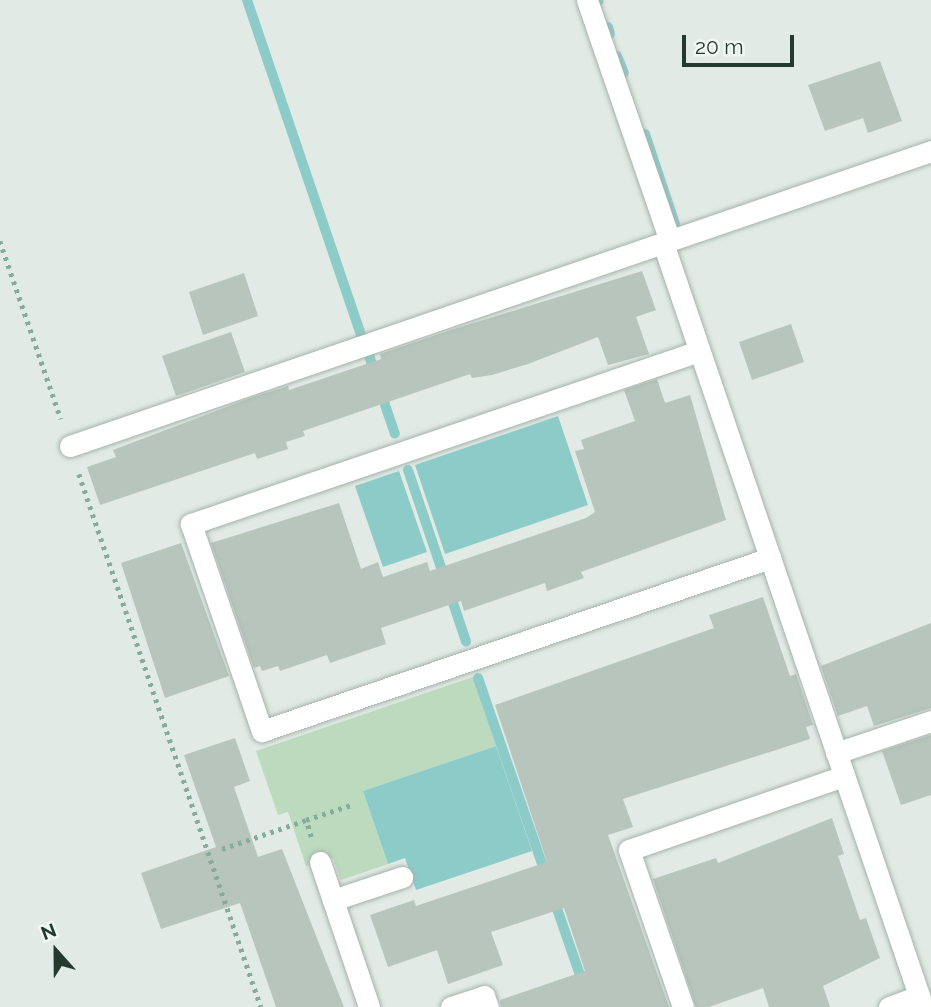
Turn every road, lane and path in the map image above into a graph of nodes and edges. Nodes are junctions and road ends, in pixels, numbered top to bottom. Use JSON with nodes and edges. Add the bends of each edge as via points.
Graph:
{"nodes":[{"id":1,"x":587,"y":0,"type":"edge"},
{"id":2,"x":931,"y":151,"type":"edge"},
{"id":3,"x":0,"y":241,"type":"edge"},
{"id":4,"x":666,"y":242,"type":"junction"},
{"id":5,"x":699,"y":351,"type":"junction"},
{"id":6,"x":70,"y":446,"type":"junction"},
{"id":7,"x":770,"y":558,"type":"junction"},
{"id":8,"x":931,"y":721,"type":"edge"},
{"id":9,"x":836,"y":753,"type":"junction"},
{"id":10,"x":844,"y":776,"type":"junction"},
{"id":11,"x":354,"y":804,"type":"dead end"},
{"id":12,"x":306,"y":820,"type":"junction"},
{"id":13,"x":222,"y":849,"type":"dead end"},
{"id":14,"x":320,"y":862,"type":"joint"},
{"id":15,"x":402,"y":877,"type":"dead end"},
{"id":16,"x":333,"y":900,"type":"junction"},
{"id":17,"x":921,"y":1002,"type":"edge"},
{"id":18,"x":261,"y":1007,"type":"edge"},
{"id":19,"x":369,"y":1007,"type":"edge"},
{"id":20,"x":451,"y":1007,"type":"edge"},
{"id":21,"x":488,"y":1007,"type":"edge"},
{"id":22,"x":683,"y":1007,"type":"edge"},
{"id":23,"x":889,"y":1007,"type":"edge"}],
"edges":[{"from":1,"to":4,"type":"street"},
{"from":2,"to":4,"type":"street"},
{"from":3,"to":6,"type":"path"},
{"from":4,"to":5,"type":"street"},
{"from":4,"to":6,"type":"street"},
{"from":5,"to":7,"type":"street"},
{"from":5,"to":7,"type":"street","via":[[191,524],[262,731]]},
{"from":6,"to":18,"type":"path"},
{"from":7,"to":9,"type":"street"},
{"from":8,"to":9,"type":"street"},
{"from":9,"to":10,"type":"street"},
{"from":10,"to":17,"type":"street"},
{"from":10,"to":22,"type":"street","via":[[629,850]]},
{"from":11,"to":12,"type":"path"},
{"from":12,"to":13,"type":"path"},
{"from":12,"to":14,"type":"path"},
{"from":14,"to":16,"type":"street"},
{"from":15,"to":16,"type":"street"},
{"from":16,"to":19,"type":"street"},
{"from":17,"to":23,"type":"street"},
{"from":20,"to":21,"type":"street","via":[[484,996]]}]}
